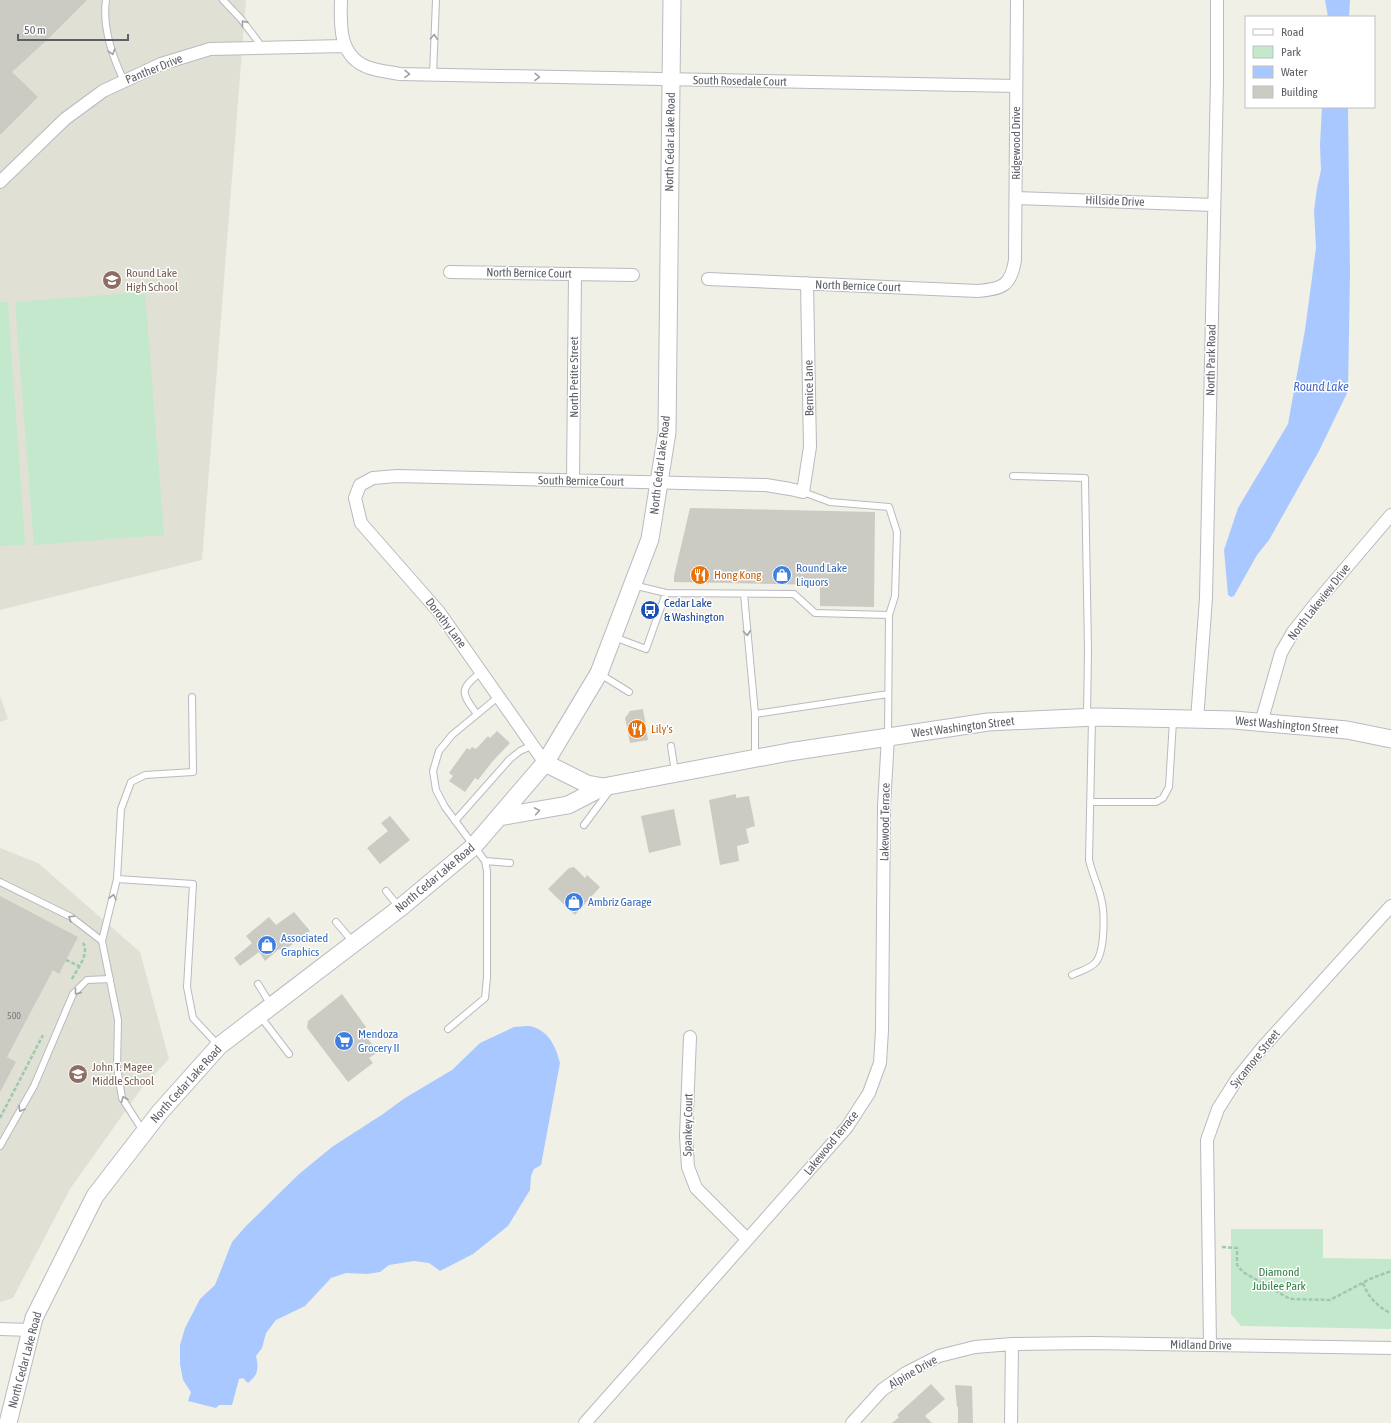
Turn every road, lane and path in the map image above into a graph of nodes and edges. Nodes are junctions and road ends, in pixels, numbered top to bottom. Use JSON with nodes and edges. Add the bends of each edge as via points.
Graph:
{"nodes":[{"id":1,"x":106,"y":0,"type":"edge"},
{"id":2,"x":223,"y":0,"type":"edge"},
{"id":3,"x":341,"y":0,"type":"edge"},
{"id":4,"x":436,"y":0,"type":"edge"},
{"id":5,"x":672,"y":0,"type":"edge"},
{"id":6,"x":1017,"y":0,"type":"edge"},
{"id":7,"x":1217,"y":0,"type":"edge"},
{"id":8,"x":345,"y":46,"type":"junction"},
{"id":9,"x":262,"y":48,"type":"junction"},
{"id":10,"x":433,"y":75,"type":"junction"},
{"id":11,"x":671,"y":80,"type":"junction"},
{"id":12,"x":124,"y":81,"type":"junction"},
{"id":13,"x":1016,"y":86,"type":"junction"},
{"id":14,"x":0,"y":182,"type":"edge"},
{"id":15,"x":1016,"y":198,"type":"junction"},
{"id":16,"x":1214,"y":205,"type":"junction"},
{"id":17,"x":450,"y":272,"type":"dead end"},
{"id":18,"x":575,"y":274,"type":"junction"},
{"id":19,"x":633,"y":275,"type":"dead end"},
{"id":20,"x":708,"y":279,"type":"dead end"},
{"id":21,"x":1006,"y":283,"type":"joint"},
{"id":22,"x":807,"y":284,"type":"junction"},
{"id":23,"x":1013,"y":476,"type":"dead end"},
{"id":24,"x":573,"y":481,"type":"junction"},
{"id":25,"x":659,"y":483,"type":"junction"},
{"id":26,"x":360,"y":485,"type":"joint"},
{"id":27,"x":803,"y":492,"type":"junction"},
{"id":28,"x":1391,"y":515,"type":"edge"},
{"id":29,"x":632,"y":585,"type":"junction"},
{"id":30,"x":666,"y":593,"type":"junction"},
{"id":31,"x":744,"y":594,"type":"junction"},
{"id":32,"x":889,"y":614,"type":"junction"},
{"id":33,"x":613,"y":636,"type":"junction"},
{"id":34,"x":481,"y":672,"type":"junction"},
{"id":35,"x":599,"y":673,"type":"junction"},
{"id":36,"x":629,"y":692,"type":"dead end"},
{"id":37,"x":888,"y":694,"type":"junction"},
{"id":38,"x":498,"y":696,"type":"junction"},
{"id":39,"x":192,"y":697,"type":"dead end"},
{"id":40,"x":476,"y":714,"type":"junction"},
{"id":41,"x":755,"y":714,"type":"junction"},
{"id":42,"x":1090,"y":718,"type":"junction"},
{"id":43,"x":1174,"y":719,"type":"junction"},
{"id":44,"x":1197,"y":720,"type":"junction"},
{"id":45,"x":1261,"y":723,"type":"junction"},
{"id":46,"x":888,"y":737,"type":"junction"},
{"id":47,"x":1391,"y":739,"type":"edge"},
{"id":48,"x":533,"y":746,"type":"junction"},
{"id":49,"x":671,"y":746,"type":"dead end"},
{"id":50,"x":756,"y":759,"type":"junction"},
{"id":51,"x":545,"y":763,"type":"junction"},
{"id":52,"x":676,"y":774,"type":"junction"},
{"id":53,"x":608,"y":786,"type":"junction"},
{"id":54,"x":1090,"y":802,"type":"junction"},
{"id":55,"x":499,"y":817,"type":"junction"},
{"id":56,"x":455,"y":821,"type":"junction"},
{"id":57,"x":584,"y":825,"type":"dead end"},
{"id":58,"x":473,"y":847,"type":"junction"},
{"id":59,"x":484,"y":861,"type":"junction"},
{"id":60,"x":510,"y":863,"type":"dead end"},
{"id":61,"x":117,"y":879,"type":"junction"},
{"id":62,"x":0,"y":882,"type":"edge"},
{"id":63,"x":386,"y":891,"type":"dead end"},
{"id":64,"x":1391,"y":906,"type":"edge"},
{"id":65,"x":400,"y":908,"type":"junction"},
{"id":66,"x":336,"y":922,"type":"dead end"},
{"id":67,"x":102,"y":941,"type":"junction"},
{"id":68,"x":354,"y":943,"type":"junction"},
{"id":69,"x":66,"y":960,"type":"dead end"},
{"id":70,"x":79,"y":966,"type":"dead end"},
{"id":71,"x":1072,"y":974,"type":"dead end"},
{"id":72,"x":110,"y":979,"type":"junction"},
{"id":73,"x":258,"y":984,"type":"dead end"},
{"id":74,"x":266,"y":1011,"type":"junction"},
{"id":75,"x":448,"y":1029,"type":"dead end"},
{"id":76,"x":690,"y":1037,"type":"dead end"},
{"id":77,"x":219,"y":1046,"type":"junction"},
{"id":78,"x":289,"y":1054,"type":"dead end"},
{"id":79,"x":144,"y":1133,"type":"junction"},
{"id":80,"x":0,"y":1146,"type":"edge"},
{"id":81,"x":748,"y":1239,"type":"junction"},
{"id":82,"x":1208,"y":1247,"type":"junction"},
{"id":83,"x":1391,"y":1272,"type":"edge"},
{"id":84,"x":1363,"y":1283,"type":"junction"},
{"id":85,"x":1390,"y":1313,"type":"dead end"},
{"id":86,"x":0,"y":1329,"type":"edge"},
{"id":87,"x":31,"y":1330,"type":"junction"},
{"id":88,"x":1012,"y":1344,"type":"junction"},
{"id":89,"x":1210,"y":1345,"type":"junction"},
{"id":90,"x":1391,"y":1348,"type":"edge"},
{"id":91,"x":8,"y":1423,"type":"edge"},
{"id":92,"x":585,"y":1423,"type":"edge"},
{"id":93,"x":852,"y":1423,"type":"edge"},
{"id":94,"x":1011,"y":1423,"type":"edge"}],
"edges":[{"from":1,"to":12,"type":"lane","one_way":true,"via":[[105,25],[112,54]]},
{"from":9,"to":2,"type":"lane","one_way":true,"via":[[242,19]]},
{"from":3,"to":8,"type":"street","via":[[340,24]]},
{"from":10,"to":4,"type":"lane","one_way":true},
{"from":5,"to":11,"type":"main road","name":"North Cedar Lake Road"},
{"from":6,"to":13,"type":"street","name":"Ridgewood Drive"},
{"from":7,"to":16,"type":"street","name":"North Park Road"},
{"from":8,"to":9,"type":"street","name":"Panther Drive"},
{"from":8,"to":10,"type":"street","name":"South Rosedale Court","one_way":true,"via":[[353,59],[369,68],[400,74]]},
{"from":9,"to":12,"type":"street","name":"Panther Drive","via":[[210,49],[161,64]]},
{"from":10,"to":11,"type":"street","name":"South Rosedale Court","one_way":true},
{"from":11,"to":13,"type":"street","name":"South Rosedale Court"},
{"from":11,"to":25,"type":"main road","name":"North Cedar Lake Road","via":[[667,432]]},
{"from":12,"to":14,"type":"street","name":"Panther Drive","via":[[103,91],[65,119]]},
{"from":13,"to":15,"type":"street","name":"Ridgewood Drive"},
{"from":15,"to":16,"type":"street","name":"Hillside Drive"},
{"from":15,"to":21,"type":"street","name":"Ridgewood Drive","via":[[1015,260],[1013,274]]},
{"from":16,"to":44,"type":"street","name":"North Park Road","via":[[1206,598]]},
{"from":17,"to":18,"type":"street","name":"North Bernice Court"},
{"from":18,"to":19,"type":"street","name":"North Bernice Court"},
{"from":18,"to":24,"type":"street","name":"North Petite Street"},
{"from":20,"to":22,"type":"street","name":"North Bernice Court"},
{"from":21,"to":22,"type":"street","name":"North Bernice Court","via":[[995,290],[978,291]]},
{"from":22,"to":27,"type":"street","name":"Bernice Lane","via":[[810,447]]},
{"from":23,"to":42,"type":"lane","via":[[1085,478]]},
{"from":24,"to":25,"type":"street","name":"South Bernice Court"},
{"from":24,"to":26,"type":"street","name":"South Bernice Court","via":[[397,476],[373,478]]},
{"from":25,"to":27,"type":"street","name":"South Bernice Court","via":[[766,485]]},
{"from":25,"to":29,"type":"main road","name":"North Cedar Lake Road","via":[[650,539]]},
{"from":26,"to":34,"type":"street","name":"Dorothy Lane","via":[[355,498],[362,523],[439,612]]},
{"from":27,"to":32,"type":"lane","via":[[830,502],[889,507],[897,532],[895,596]]},
{"from":28,"to":45,"type":"street","name":"North Lakeview Drive","via":[[1293,632],[1281,653]]},
{"from":29,"to":30,"type":"lane"},
{"from":29,"to":33,"type":"main road","name":"North Cedar Lake Road"},
{"from":30,"to":31,"type":"lane"},
{"from":30,"to":33,"type":"lane","via":[[646,649]]},
{"from":31,"to":32,"type":"lane","via":[[794,594],[815,613]]},
{"from":31,"to":41,"type":"lane","one_way":true},
{"from":32,"to":37,"type":"lane"},
{"from":33,"to":35,"type":"main road","name":"North Cedar Lake Road"},
{"from":34,"to":38,"type":"street","name":"Dorothy Lane"},
{"from":34,"to":40,"type":"lane","via":[[464,689],[464,696]]},
{"from":35,"to":36,"type":"lane"},
{"from":35,"to":51,"type":"main road","name":"North Cedar Lake Road"},
{"from":37,"to":41,"type":"lane"},
{"from":37,"to":46,"type":"lane"},
{"from":38,"to":40,"type":"lane"},
{"from":38,"to":48,"type":"street","name":"Dorothy Lane"},
{"from":39,"to":61,"type":"lane","via":[[193,772],[145,775],[131,782],[121,809]]},
{"from":40,"to":56,"type":"lane","via":[[452,735],[439,751],[433,771],[436,790]]},
{"from":41,"to":50,"type":"lane"},
{"from":42,"to":43,"type":"main road","name":"West Washington Street"},
{"from":42,"to":46,"type":"main road","name":"West Washington Street","via":[[988,722]]},
{"from":42,"to":54,"type":"lane"},
{"from":43,"to":44,"type":"main road","name":"West Washington Street"},
{"from":43,"to":54,"type":"lane","via":[[1169,787],[1163,798],[1156,802]]},
{"from":44,"to":45,"type":"main road","name":"West Washington Street"},
{"from":45,"to":47,"type":"main road","name":"West Washington Street","via":[[1348,730]]},
{"from":46,"to":50,"type":"main road","name":"West Washington Street"},
{"from":46,"to":81,"type":"street","name":"Lakewood Terrace","via":[[884,806],[880,1063],[869,1093],[847,1127]]},
{"from":48,"to":51,"type":"street","name":"Dorothy Lane"},
{"from":48,"to":56,"type":"lane","via":[[520,751],[510,759]]},
{"from":49,"to":52,"type":"lane"},
{"from":50,"to":52,"type":"main road","name":"West Washington Street"},
{"from":51,"to":53,"type":"main road","name":"West Washington Street","via":[[587,784]]},
{"from":51,"to":55,"type":"main road","name":"North Cedar Lake Road"},
{"from":52,"to":53,"type":"main road","name":"West Washington Street"},
{"from":55,"to":53,"type":"main road","one_way":true,"via":[[568,805]]},
{"from":53,"to":57,"type":"lane"},
{"from":54,"to":71,"type":"lane","via":[[1089,860],[1102,899],[1102,945],[1095,963]]},
{"from":55,"to":58,"type":"main road","name":"North Cedar Lake Road"},
{"from":56,"to":58,"type":"lane"},
{"from":58,"to":59,"type":"lane"},
{"from":58,"to":65,"type":"main road","name":"North Cedar Lake Road"},
{"from":59,"to":60,"type":"lane"},
{"from":59,"to":75,"type":"lane","via":[[488,899],[487,977],[484,998]]},
{"from":67,"to":61,"type":"lane","one_way":true},
{"from":61,"to":77,"type":"lane","via":[[193,884],[187,987],[193,1018]]},
{"from":67,"to":62,"type":"lane","one_way":true,"via":[[71,917]]},
{"from":63,"to":65,"type":"lane"},
{"from":64,"to":82,"type":"street","name":"Sycamore Street","via":[[1259,1052],[1237,1079],[1218,1109],[1207,1140]]},
{"from":65,"to":68,"type":"main road","name":"North Cedar Lake Road"},
{"from":66,"to":68,"type":"lane"},
{"from":67,"to":72,"type":"lane"},
{"from":68,"to":74,"type":"main road","name":"North Cedar Lake Road"},
{"from":69,"to":70,"type":"path"},
{"from":79,"to":72,"type":"lane","one_way":true,"via":[[122,1098],[117,1067],[118,1020]]},
{"from":72,"to":80,"type":"lane","one_way":true,"via":[[87,980],[73,994],[34,1086]]},
{"from":73,"to":74,"type":"lane"},
{"from":74,"to":77,"type":"main road","name":"North Cedar Lake Road"},
{"from":74,"to":78,"type":"lane"},
{"from":76,"to":81,"type":"street","name":"Spankey Court","via":[[686,1136],[688,1167],[696,1188]]},
{"from":77,"to":79,"type":"main road","name":"North Cedar Lake Road"},
{"from":79,"to":87,"type":"main road","name":"North Cedar Lake Road","via":[[95,1196],[34,1318]]},
{"from":81,"to":92,"type":"street","name":"Lakewood Terrace"},
{"from":82,"to":84,"type":"path","via":[[1237,1248],[1237,1265],[1243,1272],[1290,1300],[1330,1300]]},
{"from":82,"to":89,"type":"street","name":"Sycamore Street"},
{"from":83,"to":84,"type":"path"},
{"from":84,"to":85,"type":"path","via":[[1367,1294],[1380,1308]]},
{"from":86,"to":87,"type":"street"},
{"from":87,"to":91,"type":"main road","name":"North Cedar Lake Road"},
{"from":88,"to":89,"type":"street","name":"Midland Drive"},
{"from":88,"to":93,"type":"street","name":"Alpine Drive","via":[[975,1347],[939,1356],[906,1373],[882,1390]]},
{"from":88,"to":94,"type":"street"},
{"from":89,"to":90,"type":"street","name":"Midland Drive"}]}
